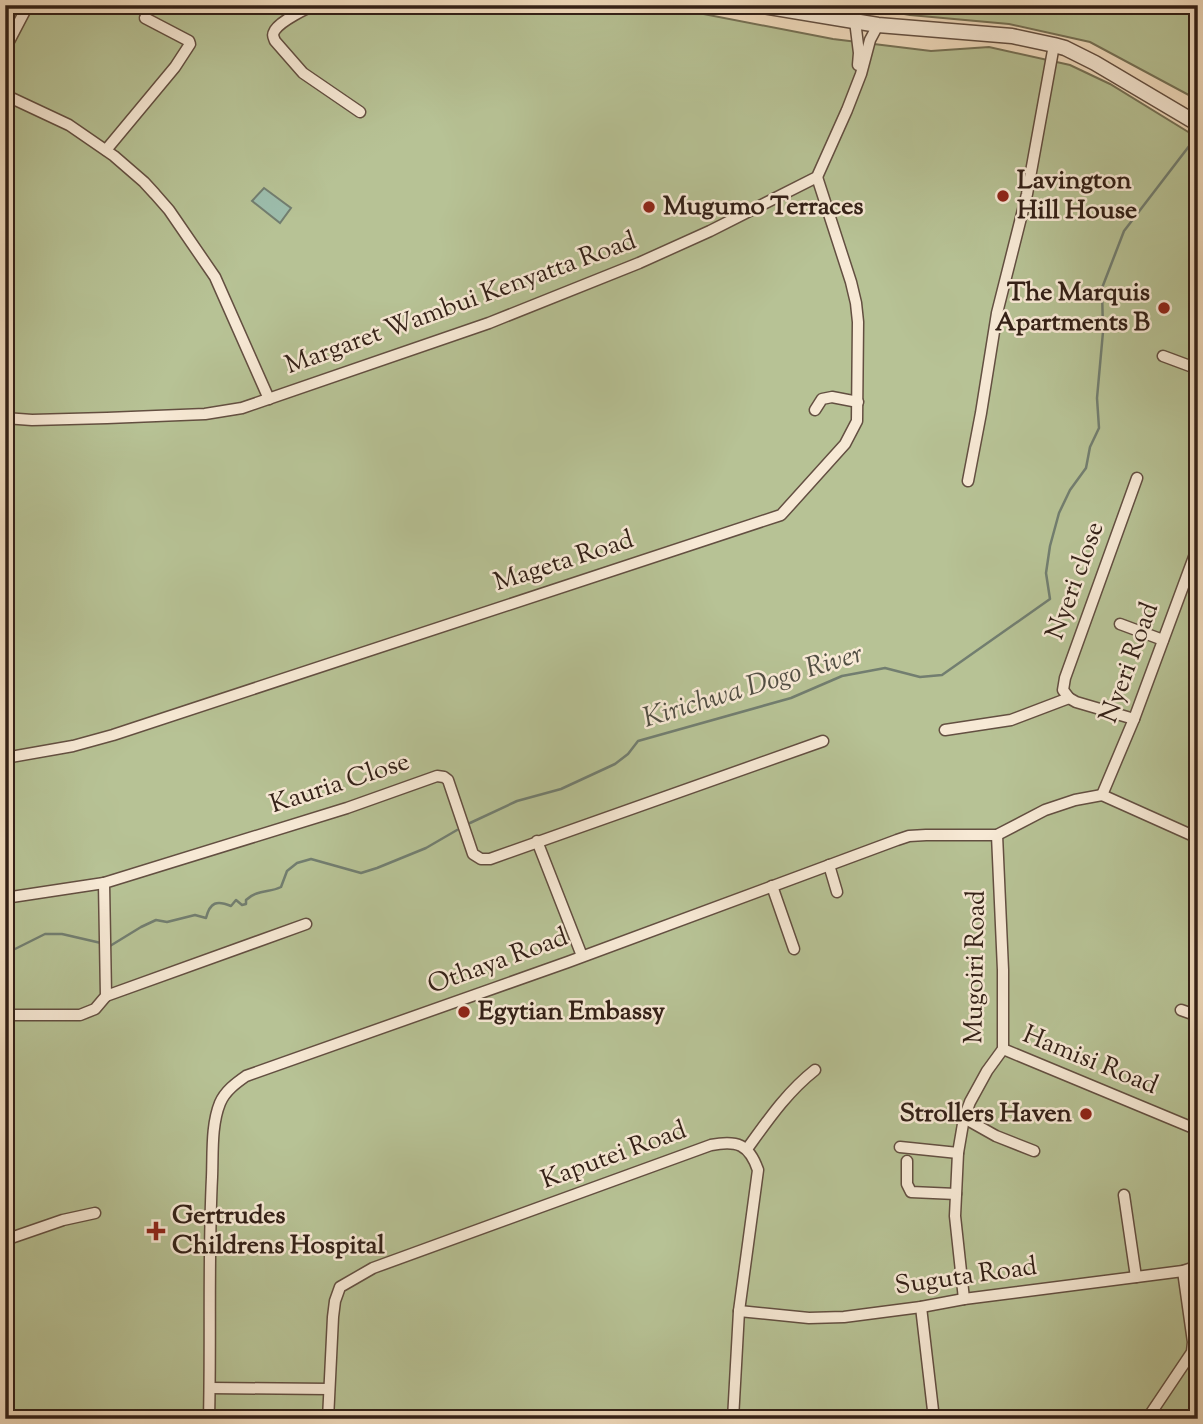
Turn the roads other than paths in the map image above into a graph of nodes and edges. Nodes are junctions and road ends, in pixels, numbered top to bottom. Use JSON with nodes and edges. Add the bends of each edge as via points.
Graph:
{"nodes":[{"id":1,"x":28,"y":5,"type":"edge"},
{"id":2,"x":316,"y":5,"type":"edge"},
{"id":3,"x":756,"y":5,"type":"edge"},
{"id":4,"x":145,"y":18,"type":"dead end"},
{"id":5,"x":855,"y":21,"type":"junction"},
{"id":6,"x":878,"y":25,"type":"junction"},
{"id":7,"x":1054,"y":45,"type":"junction"},
{"id":8,"x":5,"y":49,"type":"edge"},
{"id":9,"x":856,"y":85,"type":"junction"},
{"id":10,"x":5,"y":95,"type":"edge"},
{"id":11,"x":360,"y":113,"type":"dead end"},
{"id":12,"x":1198,"y":124,"type":"edge"},
{"id":13,"x":106,"y":150,"type":"junction"},
{"id":14,"x":817,"y":177,"type":"junction"},
{"id":15,"x":1163,"y":356,"type":"dead end"},
{"id":16,"x":1198,"y":369,"type":"edge"},
{"id":17,"x":269,"y":399,"type":"junction"},
{"id":18,"x":858,"y":402,"type":"junction"},
{"id":19,"x":815,"y":410,"type":"dead end"},
{"id":20,"x":5,"y":418,"type":"edge"},
{"id":21,"x":1137,"y":478,"type":"dead end"},
{"id":22,"x":968,"y":481,"type":"dead end"},
{"id":23,"x":1198,"y":546,"type":"edge"},
{"id":24,"x":1120,"y":624,"type":"dead end"},
{"id":25,"x":1163,"y":640,"type":"junction"},
{"id":26,"x":1069,"y":698,"type":"junction"},
{"id":27,"x":1134,"y":719,"type":"junction"},
{"id":28,"x":945,"y":730,"type":"dead end"},
{"id":29,"x":823,"y":741,"type":"dead end"},
{"id":30,"x":5,"y":758,"type":"edge"},
{"id":31,"x":1102,"y":795,"type":"junction"},
{"id":32,"x":997,"y":835,"type":"junction"},
{"id":33,"x":1198,"y":838,"type":"edge"},
{"id":34,"x":537,"y":841,"type":"junction"},
{"id":35,"x":829,"y":865,"type":"junction"},
{"id":36,"x":104,"y":883,"type":"junction"},
{"id":37,"x":772,"y":886,"type":"junction"},
{"id":38,"x":837,"y":892,"type":"dead end"},
{"id":39,"x":5,"y":898,"type":"edge"},
{"id":40,"x":306,"y":924,"type":"dead end"},
{"id":41,"x":794,"y":949,"type":"dead end"},
{"id":42,"x":582,"y":956,"type":"junction"},
{"id":43,"x":106,"y":996,"type":"junction"},
{"id":44,"x":1181,"y":1010,"type":"dead end"},
{"id":45,"x":5,"y":1016,"type":"edge"},
{"id":46,"x":1198,"y":1016,"type":"edge"},
{"id":47,"x":1003,"y":1049,"type":"junction"},
{"id":48,"x":815,"y":1070,"type":"dead end"},
{"id":49,"x":964,"y":1118,"type":"junction"},
{"id":50,"x":1198,"y":1130,"type":"edge"},
{"id":51,"x":900,"y":1147,"type":"dead end"},
{"id":52,"x":747,"y":1149,"type":"junction"},
{"id":53,"x":1034,"y":1151,"type":"dead end"},
{"id":54,"x":958,"y":1153,"type":"junction"},
{"id":55,"x":907,"y":1161,"type":"dead end"},
{"id":56,"x":956,"y":1194,"type":"junction"},
{"id":57,"x":1124,"y":1195,"type":"dead end"},
{"id":58,"x":95,"y":1213,"type":"dead end"},
{"id":59,"x":5,"y":1240,"type":"edge"},
{"id":60,"x":1193,"y":1270,"type":"edge"},
{"id":61,"x":1136,"y":1277,"type":"junction"},
{"id":62,"x":964,"y":1299,"type":"junction"},
{"id":63,"x":921,"y":1307,"type":"junction"},
{"id":64,"x":739,"y":1311,"type":"junction"},
{"id":65,"x":210,"y":1388,"type":"junction"},
{"id":66,"x":329,"y":1389,"type":"junction"},
{"id":67,"x":209,"y":1419,"type":"edge"},
{"id":68,"x":328,"y":1419,"type":"edge"},
{"id":69,"x":733,"y":1419,"type":"edge"},
{"id":70,"x":934,"y":1419,"type":"edge"},
{"id":71,"x":1147,"y":1419,"type":"edge"}],
"edges":[{"from":1,"to":8,"type":"street"},
{"from":2,"to":11,"type":"street","via":[[278,26],[275,41],[303,72]]},
{"from":3,"to":5,"type":"street"},
{"from":4,"to":13,"type":"street","via":[[190,44]]},
{"from":5,"to":6,"type":"street"},
{"from":5,"to":9,"type":"street"},
{"from":6,"to":7,"type":"street","via":[[1012,36]]},
{"from":6,"to":9,"type":"street"},
{"from":7,"to":12,"type":"street","via":[[1096,63]]},
{"from":7,"to":22,"type":"street","via":[[1027,194],[997,313]]},
{"from":9,"to":14,"type":"street"},
{"from":10,"to":13,"type":"street","via":[[69,125]]},
{"from":13,"to":17,"type":"street","via":[[169,210],[215,277]]},
{"from":14,"to":17,"type":"street","name":"Margaret Wambui Kenyatta Road","via":[[639,263],[489,323]]},
{"from":14,"to":18,"type":"street","name":"Mageta Road","via":[[856,303]]},
{"from":15,"to":16,"type":"street"},
{"from":17,"to":20,"type":"street","name":"Margaret Wambui Kenyatta Road","via":[[205,414]]},
{"from":18,"to":19,"type":"street","via":[[828,397]]},
{"from":18,"to":30,"type":"street","name":"Mageta Road","via":[[857,421],[845,444],[781,516],[113,735]]},
{"from":21,"to":26,"type":"street","name":"Nyeri close","via":[[1065,678],[1063,690]]},
{"from":23,"to":25,"type":"street","name":"Nyeri Road"},
{"from":24,"to":25,"type":"street"},
{"from":25,"to":27,"type":"street","name":"Nyeri Road"},
{"from":26,"to":27,"type":"street"},
{"from":26,"to":28,"type":"street","via":[[1011,720]]},
{"from":27,"to":31,"type":"street","name":"Nyeri Road"},
{"from":29,"to":34,"type":"street","name":"Kauria Close"},
{"from":31,"to":32,"type":"street","name":"Othaya Road","via":[[1045,810]]},
{"from":31,"to":33,"type":"street"},
{"from":32,"to":35,"type":"street","name":"Othaya Road","via":[[909,836]]},
{"from":32,"to":47,"type":"street","name":"Mugoiri Road"},
{"from":34,"to":36,"type":"street","name":"Kauria Close","via":[[490,859],[477,857],[448,780],[437,776]]},
{"from":34,"to":42,"type":"street"},
{"from":35,"to":37,"type":"street","name":"Othaya Road"},
{"from":35,"to":38,"type":"street"},
{"from":36,"to":39,"type":"street","name":"Kauria Close"},
{"from":36,"to":43,"type":"street"},
{"from":37,"to":41,"type":"street"},
{"from":37,"to":42,"type":"street","name":"Othaya Road"},
{"from":40,"to":43,"type":"street"},
{"from":42,"to":65,"type":"street","name":"Othaya Road","via":[[246,1076],[225,1095],[216,1116],[210,1215]]},
{"from":43,"to":45,"type":"street","via":[[95,1009],[80,1015]]},
{"from":44,"to":46,"type":"street"},
{"from":47,"to":49,"type":"street","name":"Mugoiri Road"},
{"from":47,"to":50,"type":"street","name":"Hamisi Road"},
{"from":48,"to":52,"type":"street","via":[[780,1103]]},
{"from":49,"to":53,"type":"street"},
{"from":49,"to":54,"type":"street","name":"Mugoiri Road"},
{"from":51,"to":54,"type":"street"},
{"from":52,"to":64,"type":"street","via":[[758,1178]]},
{"from":52,"to":66,"type":"street","name":"Kaputei Road","via":[[734,1144],[711,1145],[373,1268],[340,1287]]},
{"from":54,"to":56,"type":"street","name":"Mugoiri Road"},
{"from":55,"to":56,"type":"street","via":[[911,1192]]},
{"from":56,"to":62,"type":"street","name":"Mugoiri Road"},
{"from":57,"to":61,"type":"street"},
{"from":58,"to":59,"type":"street"},
{"from":60,"to":61,"type":"street","name":"Suguta Road"},
{"from":60,"to":71,"type":"street","via":[[1192,1352]]},
{"from":61,"to":62,"type":"street","name":"Suguta Road"},
{"from":62,"to":63,"type":"street","name":"Suguta Road"},
{"from":63,"to":64,"type":"street","name":"Suguta Road","via":[[809,1318]]},
{"from":63,"to":70,"type":"street"},
{"from":64,"to":69,"type":"street"},
{"from":65,"to":66,"type":"street"},
{"from":65,"to":67,"type":"street","name":"Othaya Road"},
{"from":66,"to":68,"type":"street","name":"Kaputei Road"}]}
